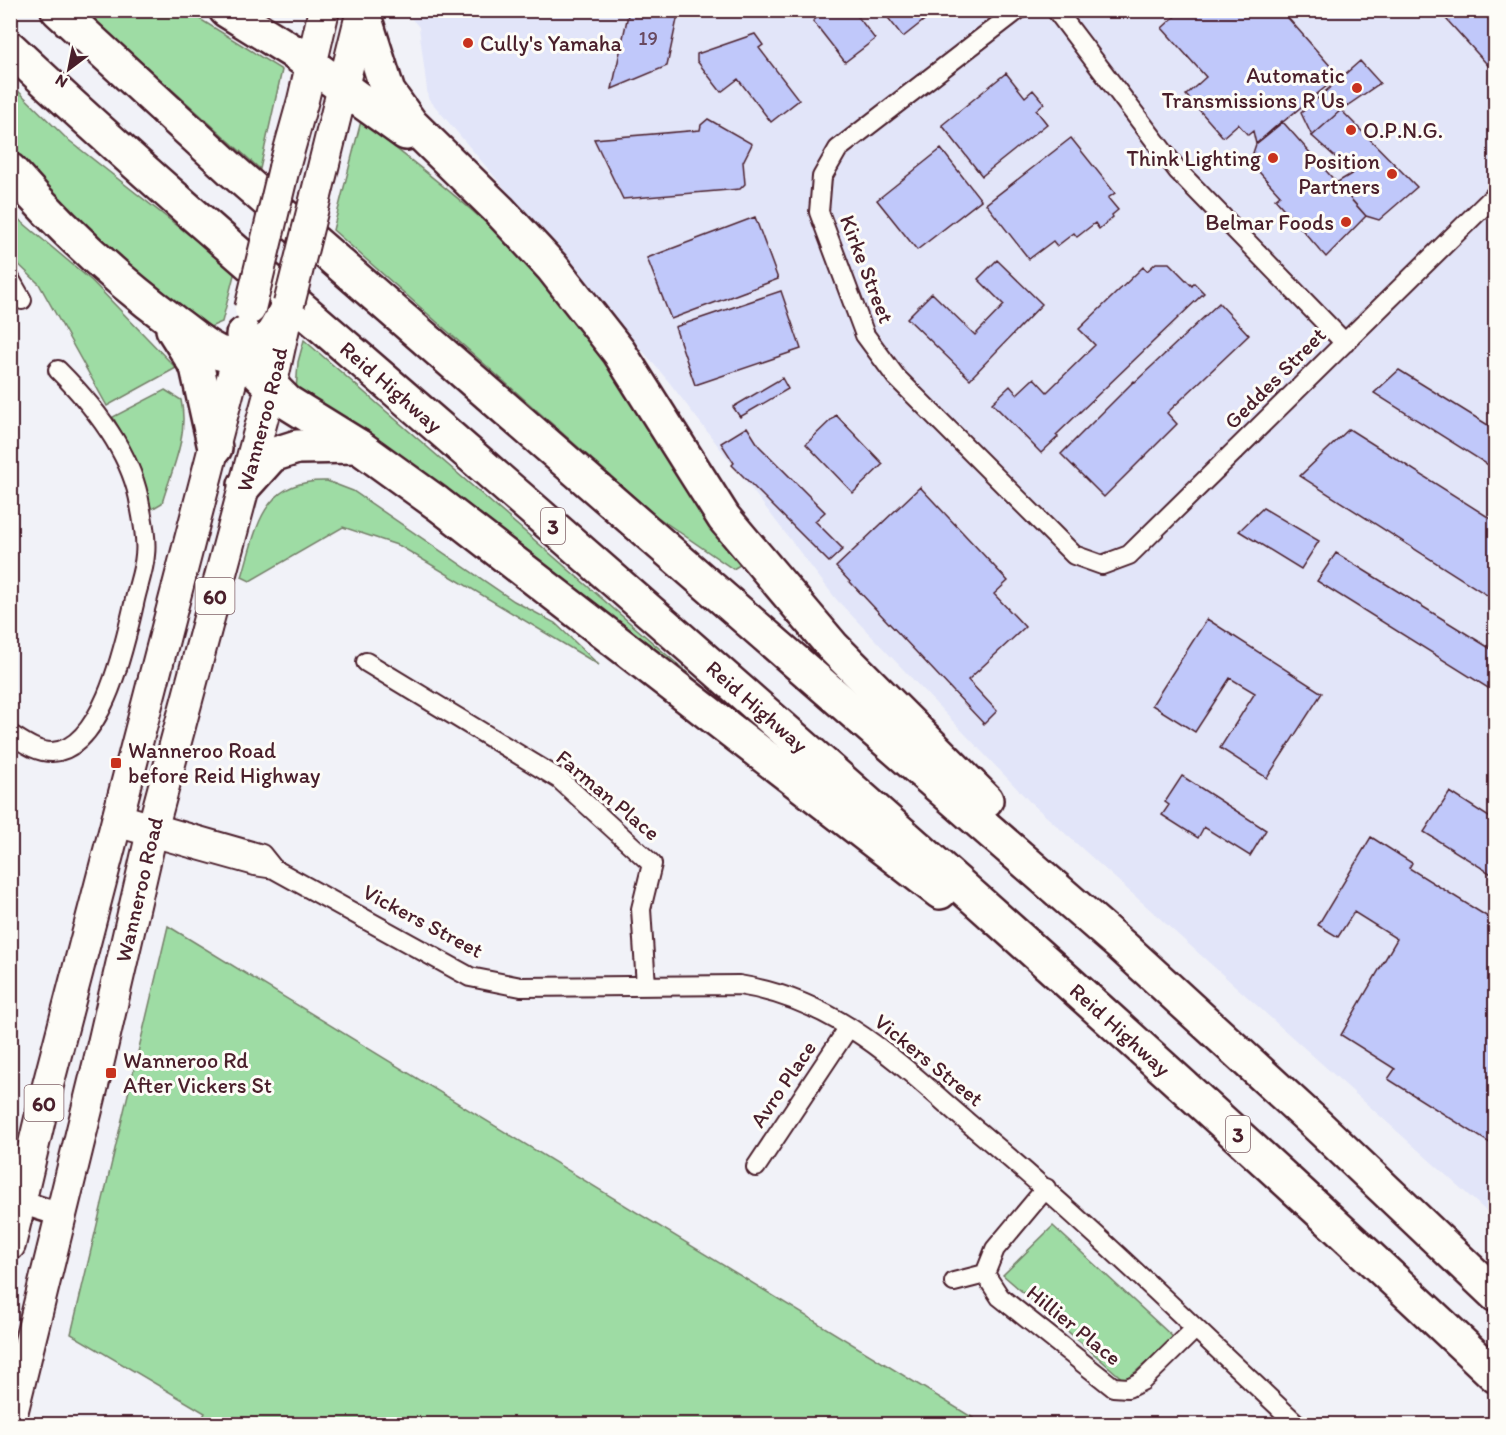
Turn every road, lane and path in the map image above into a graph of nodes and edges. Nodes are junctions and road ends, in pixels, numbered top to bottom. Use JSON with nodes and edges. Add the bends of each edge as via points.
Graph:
{"nodes":[{"id":1,"x":58,"y":10,"type":"edge"},
{"id":2,"x":225,"y":10,"type":"edge"},
{"id":3,"x":324,"y":10,"type":"edge"},
{"id":4,"x":362,"y":10,"type":"edge"},
{"id":5,"x":1018,"y":10,"type":"edge"},
{"id":6,"x":1056,"y":10,"type":"edge"},
{"id":7,"x":10,"y":48,"type":"edge"},
{"id":8,"x":311,"y":64,"type":"junction"},
{"id":9,"x":344,"y":87,"type":"junction"},
{"id":10,"x":10,"y":170,"type":"edge"},
{"id":11,"x":1496,"y":194,"type":"edge"},
{"id":12,"x":499,"y":210,"type":"junction"},
{"id":13,"x":10,"y":279,"type":"edge"},
{"id":14,"x":22,"y":300,"type":"dead end"},
{"id":15,"x":157,"y":309,"type":"junction"},
{"id":16,"x":283,"y":322,"type":"junction"},
{"id":17,"x":245,"y":338,"type":"junction"},
{"id":18,"x":1345,"y":342,"type":"junction"},
{"id":19,"x":58,"y":370,"type":"dead end"},
{"id":20,"x":271,"y":387,"type":"junction"},
{"id":21,"x":358,"y":446,"type":"junction"},
{"id":22,"x":215,"y":448,"type":"junction"},
{"id":23,"x":245,"y":485,"type":"junction"},
{"id":24,"x":1074,"y":555,"type":"joint"},
{"id":25,"x":366,"y":662,"type":"dead end"},
{"id":26,"x":10,"y":734,"type":"edge"},
{"id":27,"x":117,"y":820,"type":"junction"},
{"id":28,"x":152,"y":829,"type":"junction"},
{"id":29,"x":1124,"y":946,"type":"junction"},
{"id":30,"x":646,"y":986,"type":"junction"},
{"id":31,"x":1095,"y":1004,"type":"junction"},
{"id":32,"x":849,"y":1027,"type":"junction"},
{"id":33,"x":21,"y":1164,"type":"edge"},
{"id":34,"x":756,"y":1167,"type":"dead end"},
{"id":35,"x":1046,"y":1188,"type":"junction"},
{"id":36,"x":14,"y":1216,"type":"edge"},
{"id":37,"x":59,"y":1222,"type":"junction"},
{"id":38,"x":985,"y":1274,"type":"junction"},
{"id":39,"x":954,"y":1282,"type":"dead end"},
{"id":40,"x":1496,"y":1295,"type":"edge"},
{"id":41,"x":1196,"y":1329,"type":"junction"},
{"id":42,"x":1496,"y":1376,"type":"edge"},
{"id":43,"x":10,"y":1422,"type":"edge"},
{"id":44,"x":1297,"y":1425,"type":"edge"}],
"edges":[{"from":1,"to":29,"type":"highway","via":[[243,179]]},
{"from":2,"to":8,"type":"highway"},
{"from":3,"to":8,"type":"highway","name":"Wanneroo Road","number":"60"},
{"from":4,"to":9,"type":"highway","name":"Wanneroo Road","number":"60"},
{"from":4,"to":12,"type":"highway","via":[[388,92],[411,124]]},
{"from":5,"to":24,"type":"street","name":"Kirke Street","via":[[838,149],[822,177],[819,212],[865,335],[880,357]]},
{"from":6,"to":18,"type":"street","via":[[1178,171]]},
{"from":7,"to":31,"type":"highway","name":"Reid Highway","number":"3","via":[[115,145]]},
{"from":8,"to":9,"type":"highway"},
{"from":8,"to":17,"type":"highway","name":"Wanneroo Road","number":"60","bridge":true},
{"from":9,"to":12,"type":"highway"},
{"from":9,"to":16,"type":"highway","name":"Wanneroo Road","number":"60","bridge":true},
{"from":10,"to":15,"type":"highway","via":[[66,230]]},
{"from":11,"to":18,"type":"street","name":"Geddes Street"},
{"from":12,"to":29,"type":"highway","via":[[552,267],[619,352],[724,518],[804,613],[833,647],[1010,823]]},
{"from":13,"to":14,"type":"street"},
{"from":15,"to":17,"type":"highway","via":[[216,352]]},
{"from":15,"to":22,"type":"highway","via":[[197,367]]},
{"from":16,"to":17,"type":"highway","via":[[264,344]]},
{"from":16,"to":20,"type":"highway","name":"Wanneroo Road","number":"60"},
{"from":17,"to":20,"type":"highway","via":[[258,373]]},
{"from":17,"to":22,"type":"highway","name":"Wanneroo Road","number":"60"},
{"from":18,"to":24,"type":"street","name":"Geddes Street","via":[[1129,555],[1102,565]]},
{"from":19,"to":26,"type":"street","via":[[82,394],[131,469],[146,554],[118,670],[86,732],[70,746],[51,752],[33,748]]},
{"from":20,"to":21,"type":"highway","via":[[287,402]]},
{"from":20,"to":23,"type":"highway","name":"Wanneroo Road","number":"60"},
{"from":21,"to":23,"type":"highway","via":[[297,447],[272,454]]},
{"from":21,"to":31,"type":"highway","via":[[498,549],[894,859]]},
{"from":22,"to":27,"type":"highway","name":"Wanneroo Road","number":"60"},
{"from":23,"to":28,"type":"highway","name":"Wanneroo Road","number":"60"},
{"from":25,"to":30,"type":"street","name":"Farman Place","via":[[559,779],[652,864],[641,909]]},
{"from":27,"to":28,"type":"street","name":"Vickers Street"},
{"from":27,"to":33,"type":"highway","name":"Wanneroo Road","number":"60"},
{"from":28,"to":30,"type":"street","name":"Vickers Street","via":[[262,854],[274,869],[470,977],[521,987]]},
{"from":28,"to":37,"type":"highway","name":"Wanneroo Road","number":"60"},
{"from":29,"to":40,"type":"highway"},
{"from":30,"to":32,"type":"street","name":"Vickers Street","via":[[739,986],[774,991]]},
{"from":31,"to":42,"type":"highway","name":"Reid Highway","number":"3"},
{"from":32,"to":34,"type":"street","name":"Avro Place"},
{"from":32,"to":35,"type":"street","name":"Vickers Street","via":[[876,1044]]},
{"from":33,"to":36,"type":"highway","name":"Wanneroo Road","number":"60"},
{"from":35,"to":38,"type":"street","via":[[995,1249]]},
{"from":35,"to":41,"type":"street","name":"Vickers Street"},
{"from":36,"to":37,"type":"street"},
{"from":37,"to":43,"type":"highway","name":"Wanneroo Road","number":"60"},
{"from":38,"to":39,"type":"street"},
{"from":38,"to":41,"type":"street","name":"Hillier Place","via":[[1000,1297],[1113,1387],[1128,1388],[1142,1381]]},
{"from":41,"to":44,"type":"street","name":"Vickers Street"}]}
